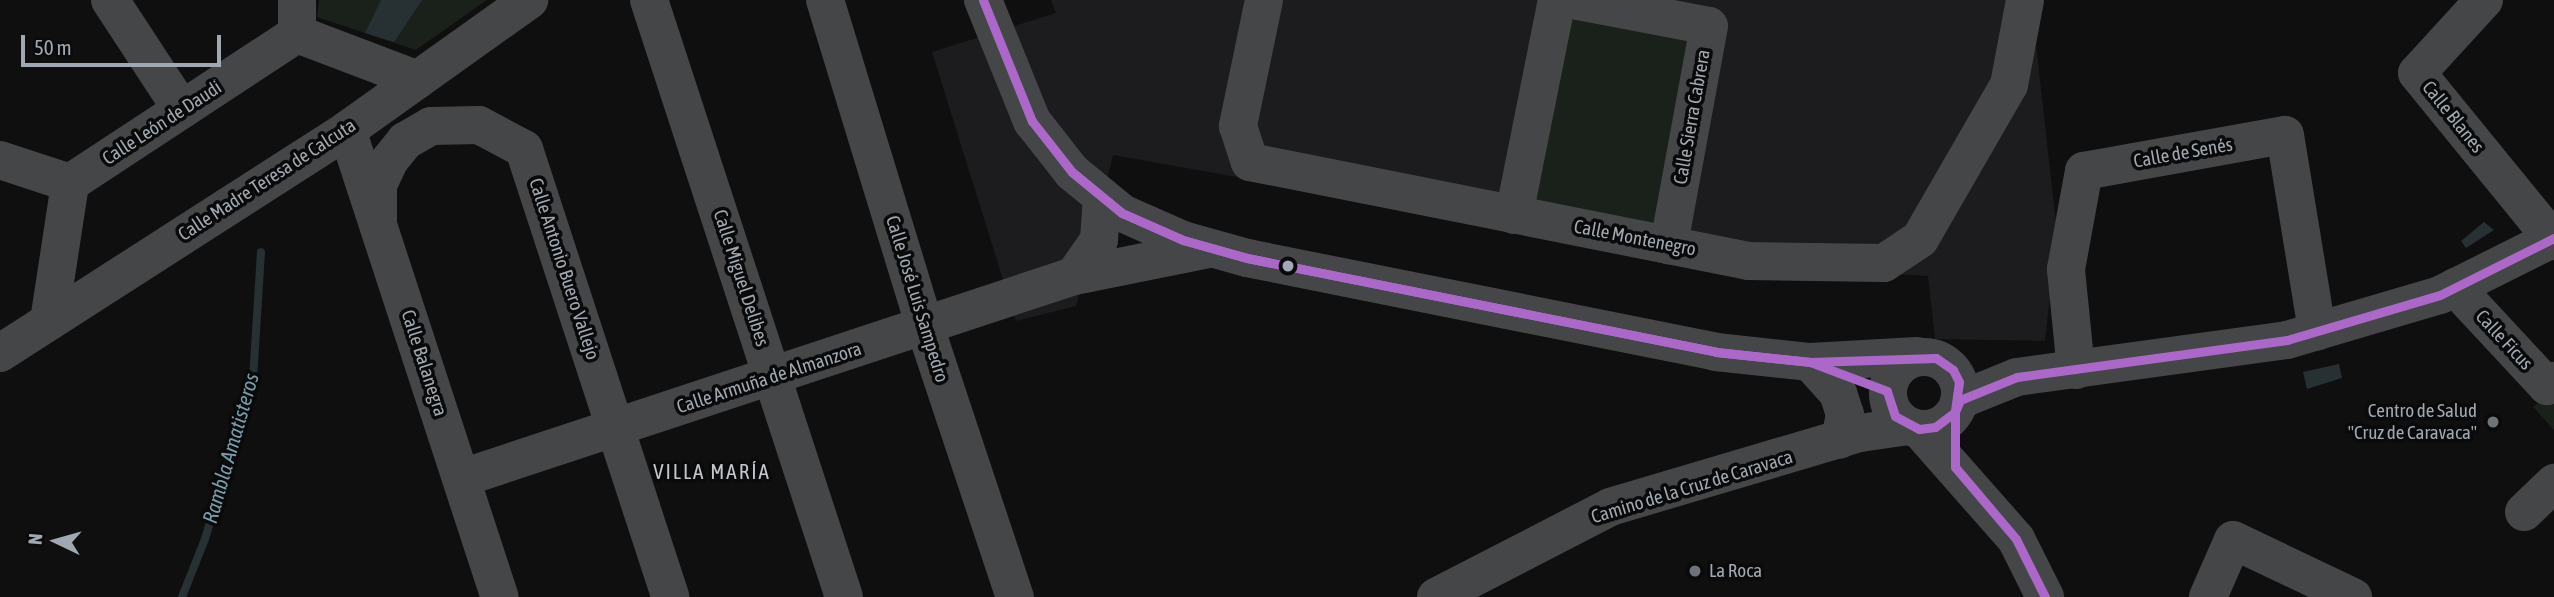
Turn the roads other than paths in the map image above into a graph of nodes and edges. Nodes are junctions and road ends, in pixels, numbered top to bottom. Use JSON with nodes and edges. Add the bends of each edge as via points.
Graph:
{"nodes":[{"id":1,"x":110,"y":0,"type":"edge"},
{"id":2,"x":529,"y":0,"type":"edge"},
{"id":3,"x":825,"y":0,"type":"edge"},
{"id":4,"x":983,"y":0,"type":"edge"},
{"id":5,"x":1264,"y":0,"type":"edge"},
{"id":6,"x":1557,"y":0,"type":"edge"},
{"id":7,"x":1573,"y":0,"type":"edge"},
{"id":8,"x":2025,"y":0,"type":"edge"},
{"id":9,"x":2484,"y":0,"type":"edge"},
{"id":10,"x":651,"y":2,"type":"edge"},
{"id":11,"x":1633,"y":5,"type":"edge"},
{"id":12,"x":297,"y":17,"type":"edge"},
{"id":13,"x":418,"y":80,"type":"junction"},
{"id":14,"x":182,"y":110,"type":"junction"},
{"id":15,"x":346,"y":130,"type":"junction"},
{"id":16,"x":0,"y":160,"type":"edge"},
{"id":17,"x":70,"y":184,"type":"junction"},
{"id":18,"x":1102,"y":197,"type":"junction"},
{"id":19,"x":1514,"y":215,"type":"junction"},
{"id":20,"x":378,"y":221,"type":"junction"},
{"id":21,"x":1148,"y":224,"type":"junction"},
{"id":22,"x":2553,"y":239,"type":"edge"},
{"id":23,"x":1099,"y":240,"type":"junction"},
{"id":24,"x":1669,"y":245,"type":"junction"},
{"id":25,"x":1212,"y":248,"type":"junction"},
{"id":26,"x":1074,"y":276,"type":"junction"},
{"id":27,"x":2455,"y":288,"type":"junction"},
{"id":28,"x":49,"y":320,"type":"junction"},
{"id":29,"x":925,"y":327,"type":"junction"},
{"id":30,"x":2318,"y":331,"type":"junction"},
{"id":31,"x":0,"y":353,"type":"edge"},
{"id":32,"x":1932,"y":360,"type":"junction"},
{"id":33,"x":1810,"y":362,"type":"junction"},
{"id":34,"x":2076,"y":370,"type":"junction"},
{"id":35,"x":773,"y":377,"type":"junction"},
{"id":36,"x":2017,"y":377,"type":"junction"},
{"id":37,"x":2554,"y":381,"type":"edge"},
{"id":38,"x":1957,"y":406,"type":"junction"},
{"id":39,"x":1900,"y":410,"type":"junction"},
{"id":40,"x":615,"y":428,"type":"junction"},
{"id":41,"x":1850,"y":437,"type":"junction"},
{"id":42,"x":1955,"y":467,"type":"junction"},
{"id":43,"x":462,"y":478,"type":"junction"},
{"id":44,"x":2554,"y":483,"type":"edge"},
{"id":45,"x":2524,"y":512,"type":"dead end"},
{"id":46,"x":500,"y":597,"type":"edge"},
{"id":47,"x":670,"y":597,"type":"edge"},
{"id":48,"x":844,"y":597,"type":"edge"},
{"id":49,"x":1015,"y":597,"type":"edge"},
{"id":50,"x":1436,"y":597,"type":"edge"},
{"id":51,"x":2045,"y":597,"type":"edge"},
{"id":52,"x":2208,"y":597,"type":"edge"},
{"id":53,"x":2353,"y":597,"type":"edge"}],
"edges":[{"from":1,"to":14,"type":"street"},
{"from":2,"to":13,"type":"street","name":"Calle Madre Teresa de Calcuta"},
{"from":3,"to":29,"type":"street","name":"Calle José Luis Sampedro"},
{"from":4,"to":18,"type":"street","via":[[1032,121],[1072,172]]},
{"from":5,"to":19,"type":"street","name":"Calle Montenegro","via":[[1238,126],[1251,162]]},
{"from":6,"to":19,"type":"street"},
{"from":7,"to":11,"type":"street","name":"Calle Sierra Cabrera"},
{"from":8,"to":24,"type":"street","name":"Calle Montenegro","via":[[2008,85],[1946,199],[1911,245],[1884,263],[1749,261]]},
{"from":9,"to":22,"type":"street","name":"Calle Blanes","via":[[2417,73]]},
{"from":10,"to":35,"type":"street","name":"Calle Miguel Delibes"},
{"from":11,"to":24,"type":"street","name":"Calle Sierra Cabrera","via":[[1709,26]]},
{"from":12,"to":13,"type":"street","name":"Calle León de Daudi"},
{"from":12,"to":14,"type":"street","name":"Calle León de Daudi"},
{"from":13,"to":15,"type":"street","name":"Calle Madre Teresa de Calcuta"},
{"from":14,"to":17,"type":"street","name":"Calle León de Daudi"},
{"from":15,"to":20,"type":"street","name":"Calle Balanegra"},
{"from":15,"to":28,"type":"street","name":"Calle Madre Teresa de Calcuta"},
{"from":16,"to":17,"type":"street"},
{"from":17,"to":28,"type":"street"},
{"from":18,"to":21,"type":"street","via":[[1122,213]]},
{"from":18,"to":23,"type":"street"},
{"from":19,"to":24,"type":"street","name":"Calle Montenegro"},
{"from":20,"to":40,"type":"street","name":"Calle Antonio Buero Vallejo","via":[[378,185],[390,161],[405,141],[424,130],[446,123],[479,125],[524,149]]},
{"from":20,"to":43,"type":"street","name":"Calle Balanegra"},
{"from":21,"to":23,"type":"street"},
{"from":21,"to":25,"type":"street"},
{"from":22,"to":27,"type":"street"},
{"from":23,"to":26,"type":"street"},
{"from":25,"to":26,"type":"street","name":"Calle Armuña de Almanzora"},
{"from":25,"to":33,"type":"street","via":[[1716,352]]},
{"from":26,"to":29,"type":"street","name":"Calle Armuña de Almanzora"},
{"from":27,"to":30,"type":"street"},
{"from":27,"to":37,"type":"street","name":"Calle Ficus","via":[[2547,386]]},
{"from":28,"to":31,"type":"street","name":"Calle Madre Teresa de Calcuta"},
{"from":29,"to":35,"type":"street","name":"Calle Armuña de Almanzora"},
{"from":29,"to":49,"type":"street","name":"Calle José Luis Sampedro"},
{"from":30,"to":34,"type":"street","via":[[2275,342]]},
{"from":30,"to":34,"type":"street","name":"Calle de Senés","via":[[2285,135],[2084,171],[2066,269]]},
{"from":32,"to":33,"type":"street"},
{"from":32,"to":36,"type":"street"},
{"from":32,"to":38,"type":"street","via":[[1959,382]]},
{"from":32,"to":39,"type":"street","via":[[1898,367]]},
{"from":33,"to":39,"type":"street"},
{"from":33,"to":41,"type":"street","via":[[1838,393]]},
{"from":34,"to":36,"type":"street"},
{"from":35,"to":40,"type":"street","name":"Calle Armuña de Almanzora"},
{"from":35,"to":48,"type":"street","name":"Calle Miguel Delibes"},
{"from":36,"to":38,"type":"street"},
{"from":38,"to":39,"type":"street","via":[[1935,428]]},
{"from":38,"to":42,"type":"street"},
{"from":39,"to":41,"type":"street","name":"Camino de la Cruz de Caravaca"},
{"from":39,"to":42,"type":"street"},
{"from":40,"to":43,"type":"street","name":"Calle Armuña de Almanzora"},
{"from":40,"to":47,"type":"street","name":"Calle Antonio Buero Vallejo"},
{"from":41,"to":50,"type":"street","name":"Camino de la Cruz de Caravaca","via":[[1610,507]]},
{"from":42,"to":51,"type":"street","via":[[2016,539]]},
{"from":43,"to":46,"type":"street","name":"Calle Balanegra"},
{"from":44,"to":45,"type":"street"},
{"from":52,"to":53,"type":"street","via":[[2233,540]]}]}
